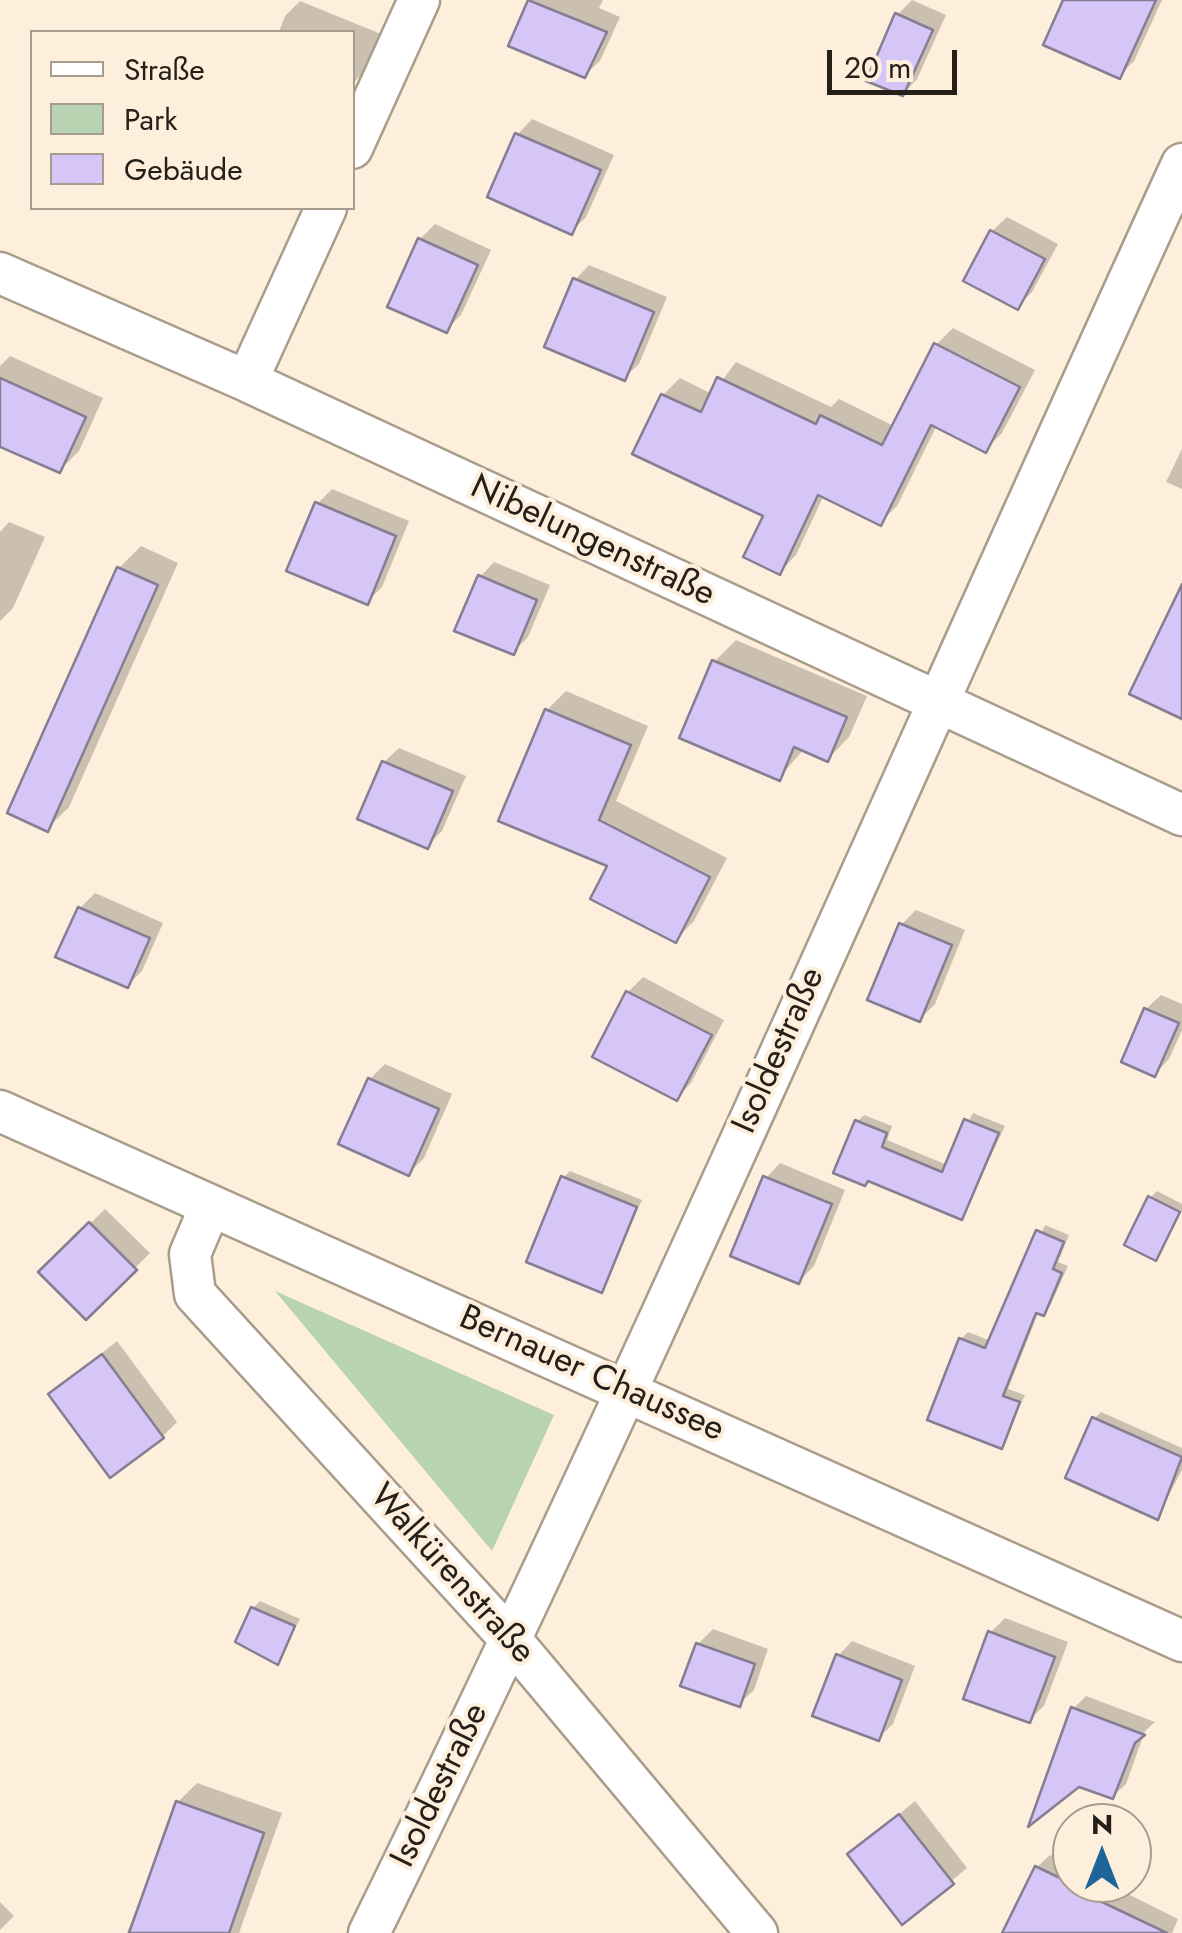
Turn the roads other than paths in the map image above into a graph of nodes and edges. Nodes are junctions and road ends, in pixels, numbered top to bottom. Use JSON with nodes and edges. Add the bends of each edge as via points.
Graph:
{"nodes":[{"id":1,"x":420,"y":0,"type":"edge"},
{"id":2,"x":355,"y":141,"type":"edge"},
{"id":3,"x":1182,"y":164,"type":"edge"},
{"id":4,"x":325,"y":210,"type":"edge"},
{"id":5,"x":0,"y":273,"type":"edge"},
{"id":6,"x":247,"y":380,"type":"junction"},
{"id":7,"x":935,"y":703,"type":"junction"},
{"id":8,"x":1182,"y":815,"type":"edge"},
{"id":9,"x":0,"y":1111,"type":"edge"},
{"id":10,"x":210,"y":1207,"type":"junction"},
{"id":11,"x":629,"y":1390,"type":"junction"},
{"id":12,"x":512,"y":1640,"type":"junction"},
{"id":13,"x":1182,"y":1641,"type":"edge"},
{"id":14,"x":368,"y":1933,"type":"edge"},
{"id":15,"x":756,"y":1933,"type":"edge"}],
"edges":[{"from":1,"to":2,"type":"street"},
{"from":3,"to":7,"type":"street","name":"Isoldestraße"},
{"from":4,"to":6,"type":"street"},
{"from":5,"to":6,"type":"street","name":"Nibelungenstraße"},
{"from":6,"to":7,"type":"street","name":"Nibelungenstraße"},
{"from":7,"to":8,"type":"street","name":"Nibelungenstraße"},
{"from":7,"to":11,"type":"street","name":"Isoldestraße"},
{"from":9,"to":10,"type":"street","name":"Bernauer Chaussee"},
{"from":10,"to":11,"type":"street","name":"Bernauer Chaussee"},
{"from":10,"to":12,"type":"street","name":"Walkürenstraße","via":[[190,1254],[195,1294]]},
{"from":11,"to":12,"type":"street","name":"Isoldestraße"},
{"from":11,"to":13,"type":"street","name":"Bernauer Chaussee"},
{"from":12,"to":14,"type":"street","name":"Isoldestraße"},
{"from":12,"to":15,"type":"street","name":"Walkürenstraße"}]}
